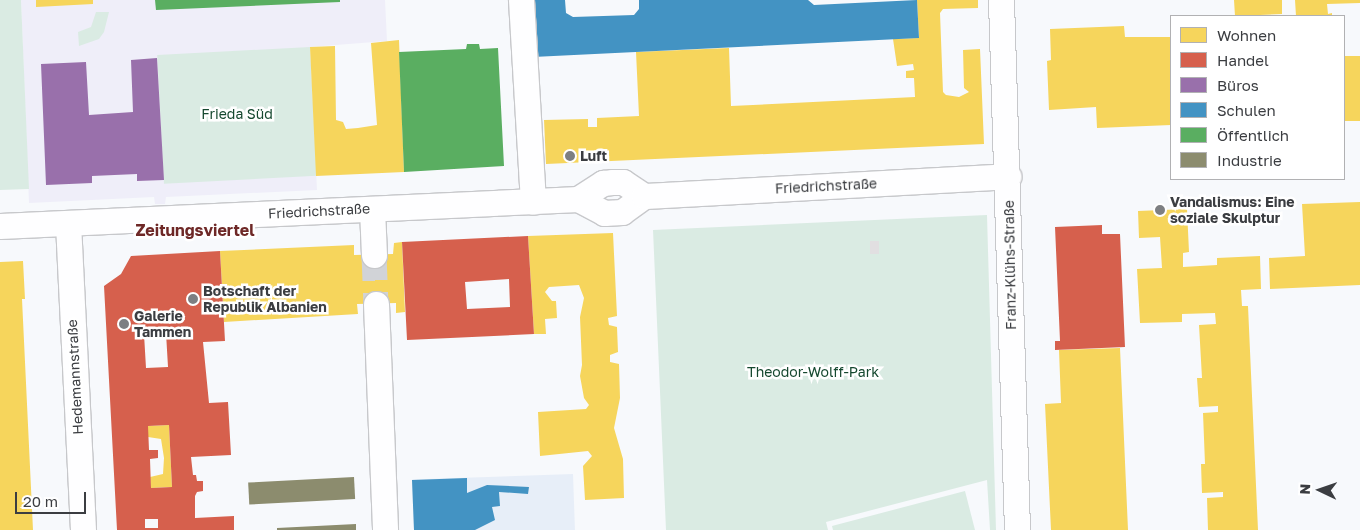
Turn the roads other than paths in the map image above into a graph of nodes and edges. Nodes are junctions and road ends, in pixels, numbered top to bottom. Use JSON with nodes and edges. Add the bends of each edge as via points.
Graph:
{"nodes":[{"id":1,"x":521,"y":0,"type":"edge"},
{"id":2,"x":1001,"y":0,"type":"edge"},
{"id":3,"x":1008,"y":176,"type":"junction"},
{"id":4,"x":534,"y":202,"type":"junction"},
{"id":5,"x":372,"y":209,"type":"junction"},
{"id":6,"x":68,"y":223,"type":"junction"},
{"id":7,"x":0,"y":226,"type":"edge"},
{"id":8,"x":374,"y":255,"type":"tunnel mouth"},
{"id":9,"x":376,"y":304,"type":"tunnel mouth"},
{"id":10,"x":83,"y":530,"type":"edge"},
{"id":11,"x":385,"y":530,"type":"edge"},
{"id":12,"x":1017,"y":530,"type":"edge"}],
"edges":[{"from":1,"to":4,"type":"street"},
{"from":2,"to":3,"type":"street","name":"Franz-Klühs-Straße"},
{"from":3,"to":4,"type":"street","name":"Friedrichstraße","via":[[644,196],[622,212],[604,213],[578,200]]},
{"from":3,"to":12,"type":"street","name":"Franz-Klühs-Straße"},
{"from":4,"to":5,"type":"street","name":"Friedrichstraße"},
{"from":5,"to":6,"type":"street","name":"Friedrichstraße"},
{"from":5,"to":8,"type":"street"},
{"from":6,"to":7,"type":"street","name":"Friedrichstraße"},
{"from":6,"to":10,"type":"street","name":"Hedemannstraße"},
{"from":9,"to":11,"type":"street"}]}
